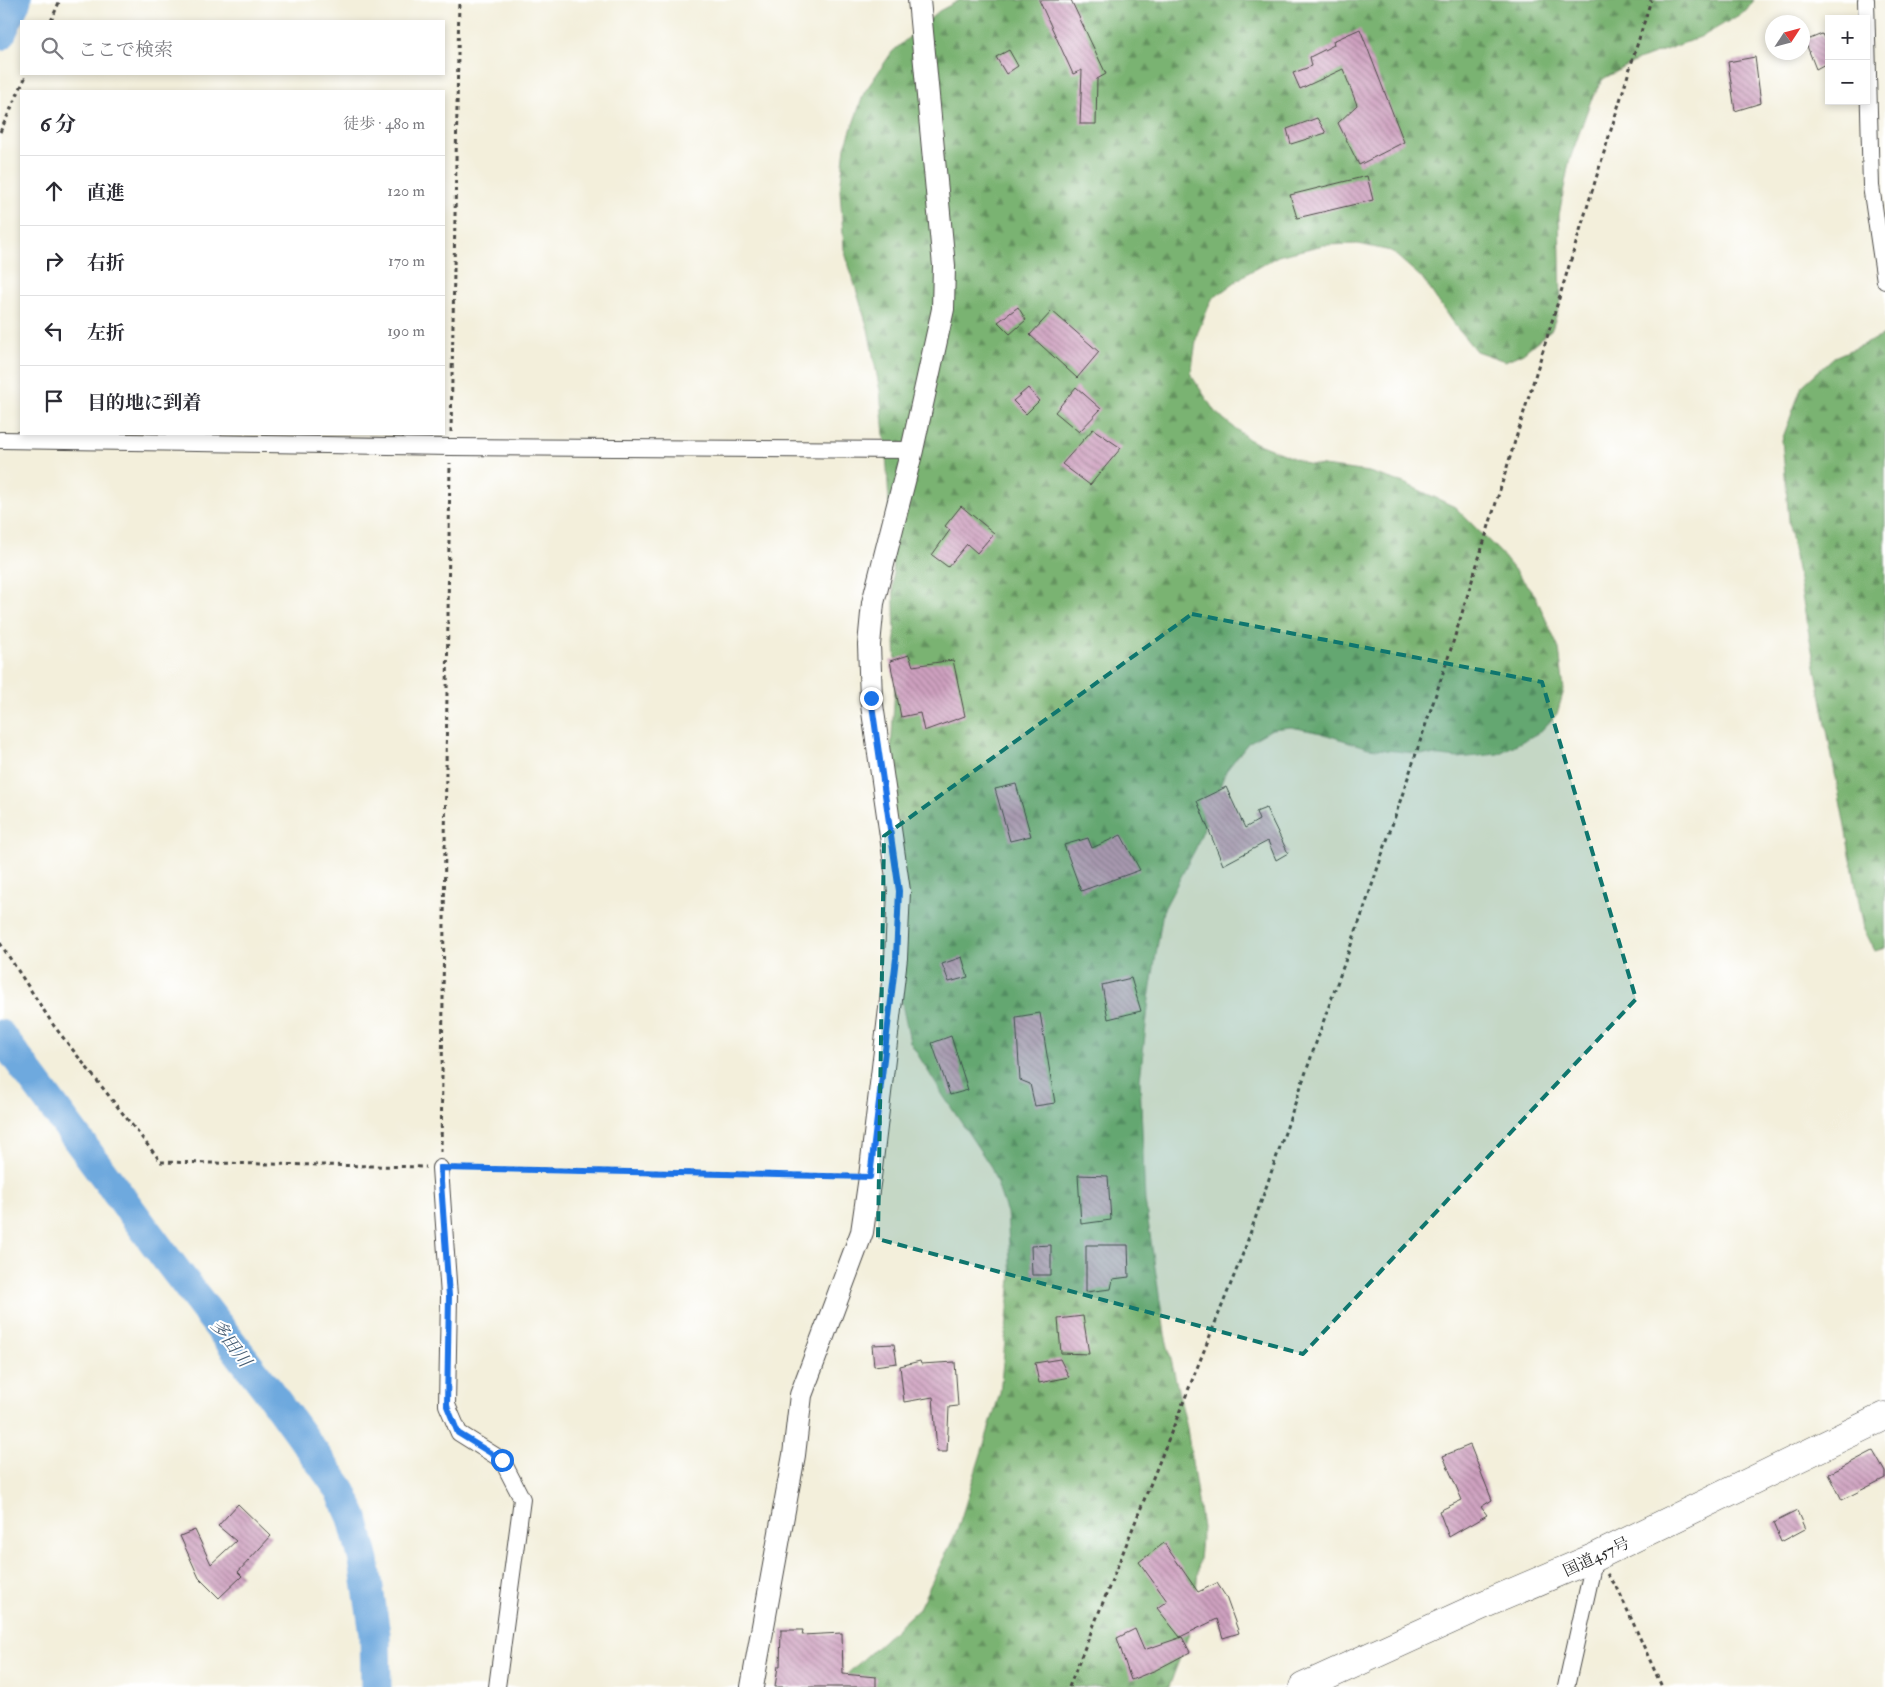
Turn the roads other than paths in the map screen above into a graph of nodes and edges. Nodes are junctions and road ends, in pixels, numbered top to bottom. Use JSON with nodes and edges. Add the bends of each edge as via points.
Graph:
{"nodes":[{"id":1,"x":919,"y":0,"type":"edge"},
{"id":2,"x":1866,"y":0,"type":"edge"},
{"id":3,"x":1885,"y":281,"type":"edge"},
{"id":4,"x":0,"y":440,"type":"edge"},
{"id":5,"x":912,"y":450,"type":"junction"},
{"id":6,"x":440,"y":1168,"type":"road end"},
{"id":7,"x":1885,"y":1416,"type":"edge"},
{"id":8,"x":1595,"y":1557,"type":"junction"},
{"id":9,"x":497,"y":1687,"type":"edge"},
{"id":10,"x":752,"y":1687,"type":"edge"},
{"id":11,"x":1303,"y":1687,"type":"edge"},
{"id":12,"x":1566,"y":1687,"type":"edge"}],
"edges":[{"from":1,"to":5,"type":"street","via":[[944,266],[943,309]]},
{"from":2,"to":3,"type":"street","via":[[1871,186]]},
{"from":4,"to":5,"type":"street"},
{"from":5,"to":10,"type":"street","via":[[873,603],[869,646],[871,698],[899,891],[896,958],[870,1177],[862,1232],[801,1395],[794,1455]]},
{"from":6,"to":9,"type":"street","via":[[449,1296],[447,1406],[458,1433],[502,1460],[522,1499]]},
{"from":7,"to":8,"type":"highway","name":"国道457号"},
{"from":8,"to":11,"type":"highway","name":"国道457号"},
{"from":8,"to":12,"type":"street"}]}
